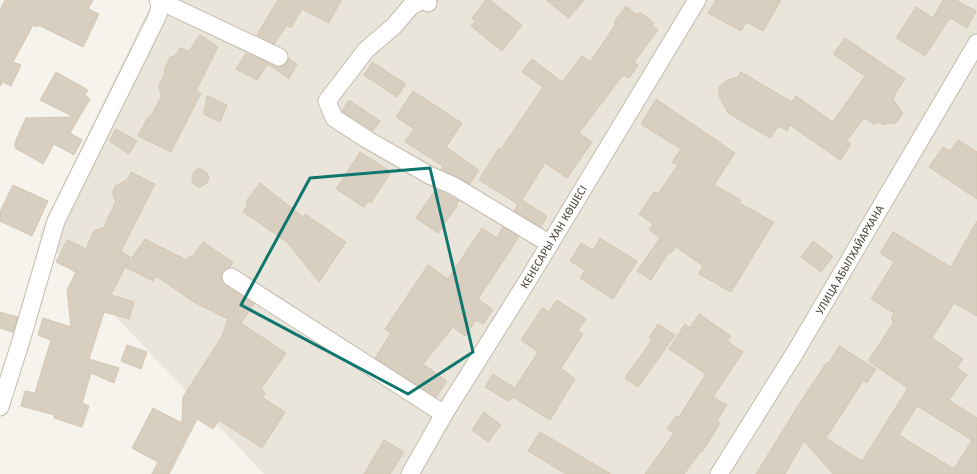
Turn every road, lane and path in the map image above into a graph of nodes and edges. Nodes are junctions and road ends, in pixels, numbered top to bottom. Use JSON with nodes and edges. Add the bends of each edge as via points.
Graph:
{"nodes":[{"id":1,"x":697,"y":0,"type":"edge"},
{"id":2,"x":160,"y":1,"type":"edge"},
{"id":3,"x":428,"y":3,"type":"dead end"},
{"id":4,"x":977,"y":43,"type":"edge"},
{"id":5,"x":279,"y":57,"type":"dead end"},
{"id":6,"x":550,"y":244,"type":"junction"},
{"id":7,"x":231,"y":277,"type":"dead end"},
{"id":8,"x":0,"y":407,"type":"edge"},
{"id":9,"x":444,"y":414,"type":"junction"},
{"id":10,"x":410,"y":474,"type":"edge"},
{"id":11,"x":719,"y":474,"type":"edge"}],
"edges":[{"from":1,"to":6,"type":"street","name":"КЕНЕСАРЫ ХАН КӨШЕСІ"},
{"from":2,"to":5,"type":"street"},
{"from":2,"to":8,"type":"street","via":[[157,17],[56,221]]},
{"from":3,"to":6,"type":"street","via":[[422,0],[411,6],[394,26],[361,56],[327,101],[334,118]]},
{"from":4,"to":11,"type":"street","name":"УЛИЦА АБЫЛХАЙАРХАНА","via":[[796,351]]},
{"from":6,"to":9,"type":"street","name":"КЕНЕСАРЫ ХАН КӨШЕСІ"},
{"from":7,"to":9,"type":"street"},
{"from":9,"to":10,"type":"street","name":"КЕНЕСАРЫ ХАН КӨШЕСІ"}]}
